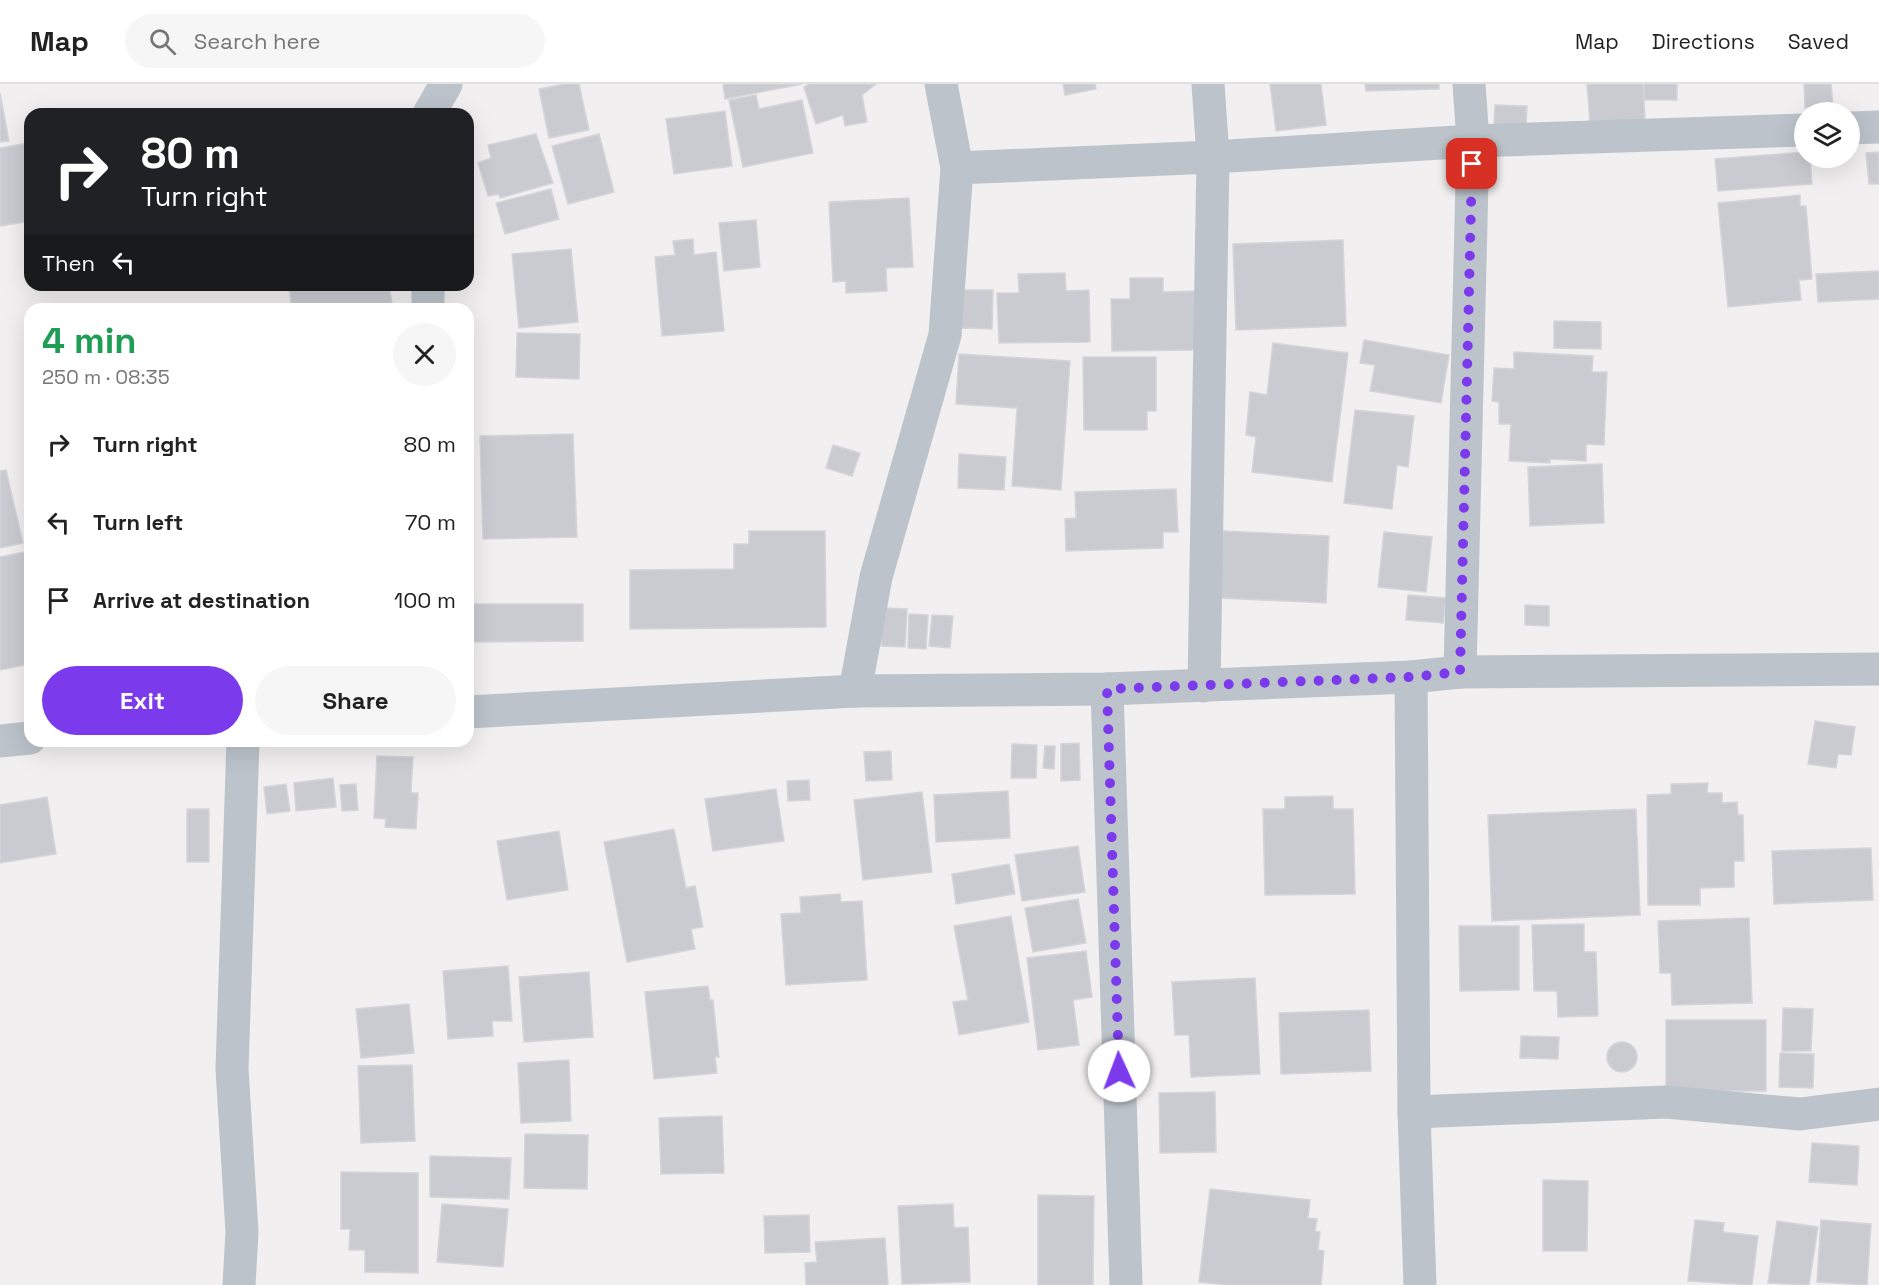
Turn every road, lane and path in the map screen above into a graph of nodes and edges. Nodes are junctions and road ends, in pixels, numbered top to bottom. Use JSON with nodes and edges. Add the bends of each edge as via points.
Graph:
{"nodes":[{"id":1,"x":446,"y":84,"type":"edge"},
{"id":2,"x":941,"y":84,"type":"edge"},
{"id":3,"x":1208,"y":84,"type":"edge"},
{"id":4,"x":1469,"y":84,"type":"edge"},
{"id":5,"x":432,"y":108,"type":"edge"},
{"id":6,"x":1879,"y":127,"type":"edge"},
{"id":7,"x":1860,"y":128,"type":"edge"},
{"id":8,"x":1794,"y":130,"type":"edge"},
{"id":9,"x":1473,"y":141,"type":"junction"},
{"id":10,"x":1213,"y":157,"type":"junction"},
{"id":11,"x":957,"y":168,"type":"junction"},
{"id":12,"x":1879,"y":669,"type":"edge"},
{"id":13,"x":1460,"y":672,"type":"junction"},
{"id":14,"x":1411,"y":677,"type":"junction"},
{"id":15,"x":1204,"y":686,"type":"junction"},
{"id":16,"x":1107,"y":689,"type":"junction"},
{"id":17,"x":855,"y":691,"type":"junction"},
{"id":18,"x":474,"y":712,"type":"edge"},
{"id":19,"x":24,"y":739,"type":"edge"},
{"id":20,"x":0,"y":741,"type":"edge"},
{"id":21,"x":243,"y":747,"type":"edge"},
{"id":22,"x":1879,"y":1104,"type":"edge"},
{"id":23,"x":1414,"y":1112,"type":"junction"},
{"id":24,"x":238,"y":1285,"type":"edge"},
{"id":25,"x":1126,"y":1285,"type":"edge"},
{"id":26,"x":1420,"y":1285,"type":"edge"}],
"edges":[{"from":1,"to":5,"type":"street"},
{"from":2,"to":11,"type":"street"},
{"from":3,"to":10,"type":"street"},
{"from":4,"to":9,"type":"street"},
{"from":6,"to":7,"type":"street"},
{"from":8,"to":9,"type":"street"},
{"from":9,"to":10,"type":"street"},
{"from":9,"to":13,"type":"street"},
{"from":10,"to":11,"type":"street"},
{"from":10,"to":15,"type":"street"},
{"from":11,"to":17,"type":"street","via":[[945,335],[876,577]]},
{"from":12,"to":13,"type":"street"},
{"from":13,"to":14,"type":"street"},
{"from":14,"to":15,"type":"street"},
{"from":14,"to":23,"type":"street"},
{"from":15,"to":16,"type":"street"},
{"from":16,"to":17,"type":"street"},
{"from":16,"to":25,"type":"street"},
{"from":17,"to":18,"type":"street"},
{"from":19,"to":20,"type":"street"},
{"from":21,"to":24,"type":"street","via":[[232,1069],[242,1233]]},
{"from":22,"to":23,"type":"street","via":[[1800,1114],[1666,1102]]},
{"from":23,"to":26,"type":"street"}]}
